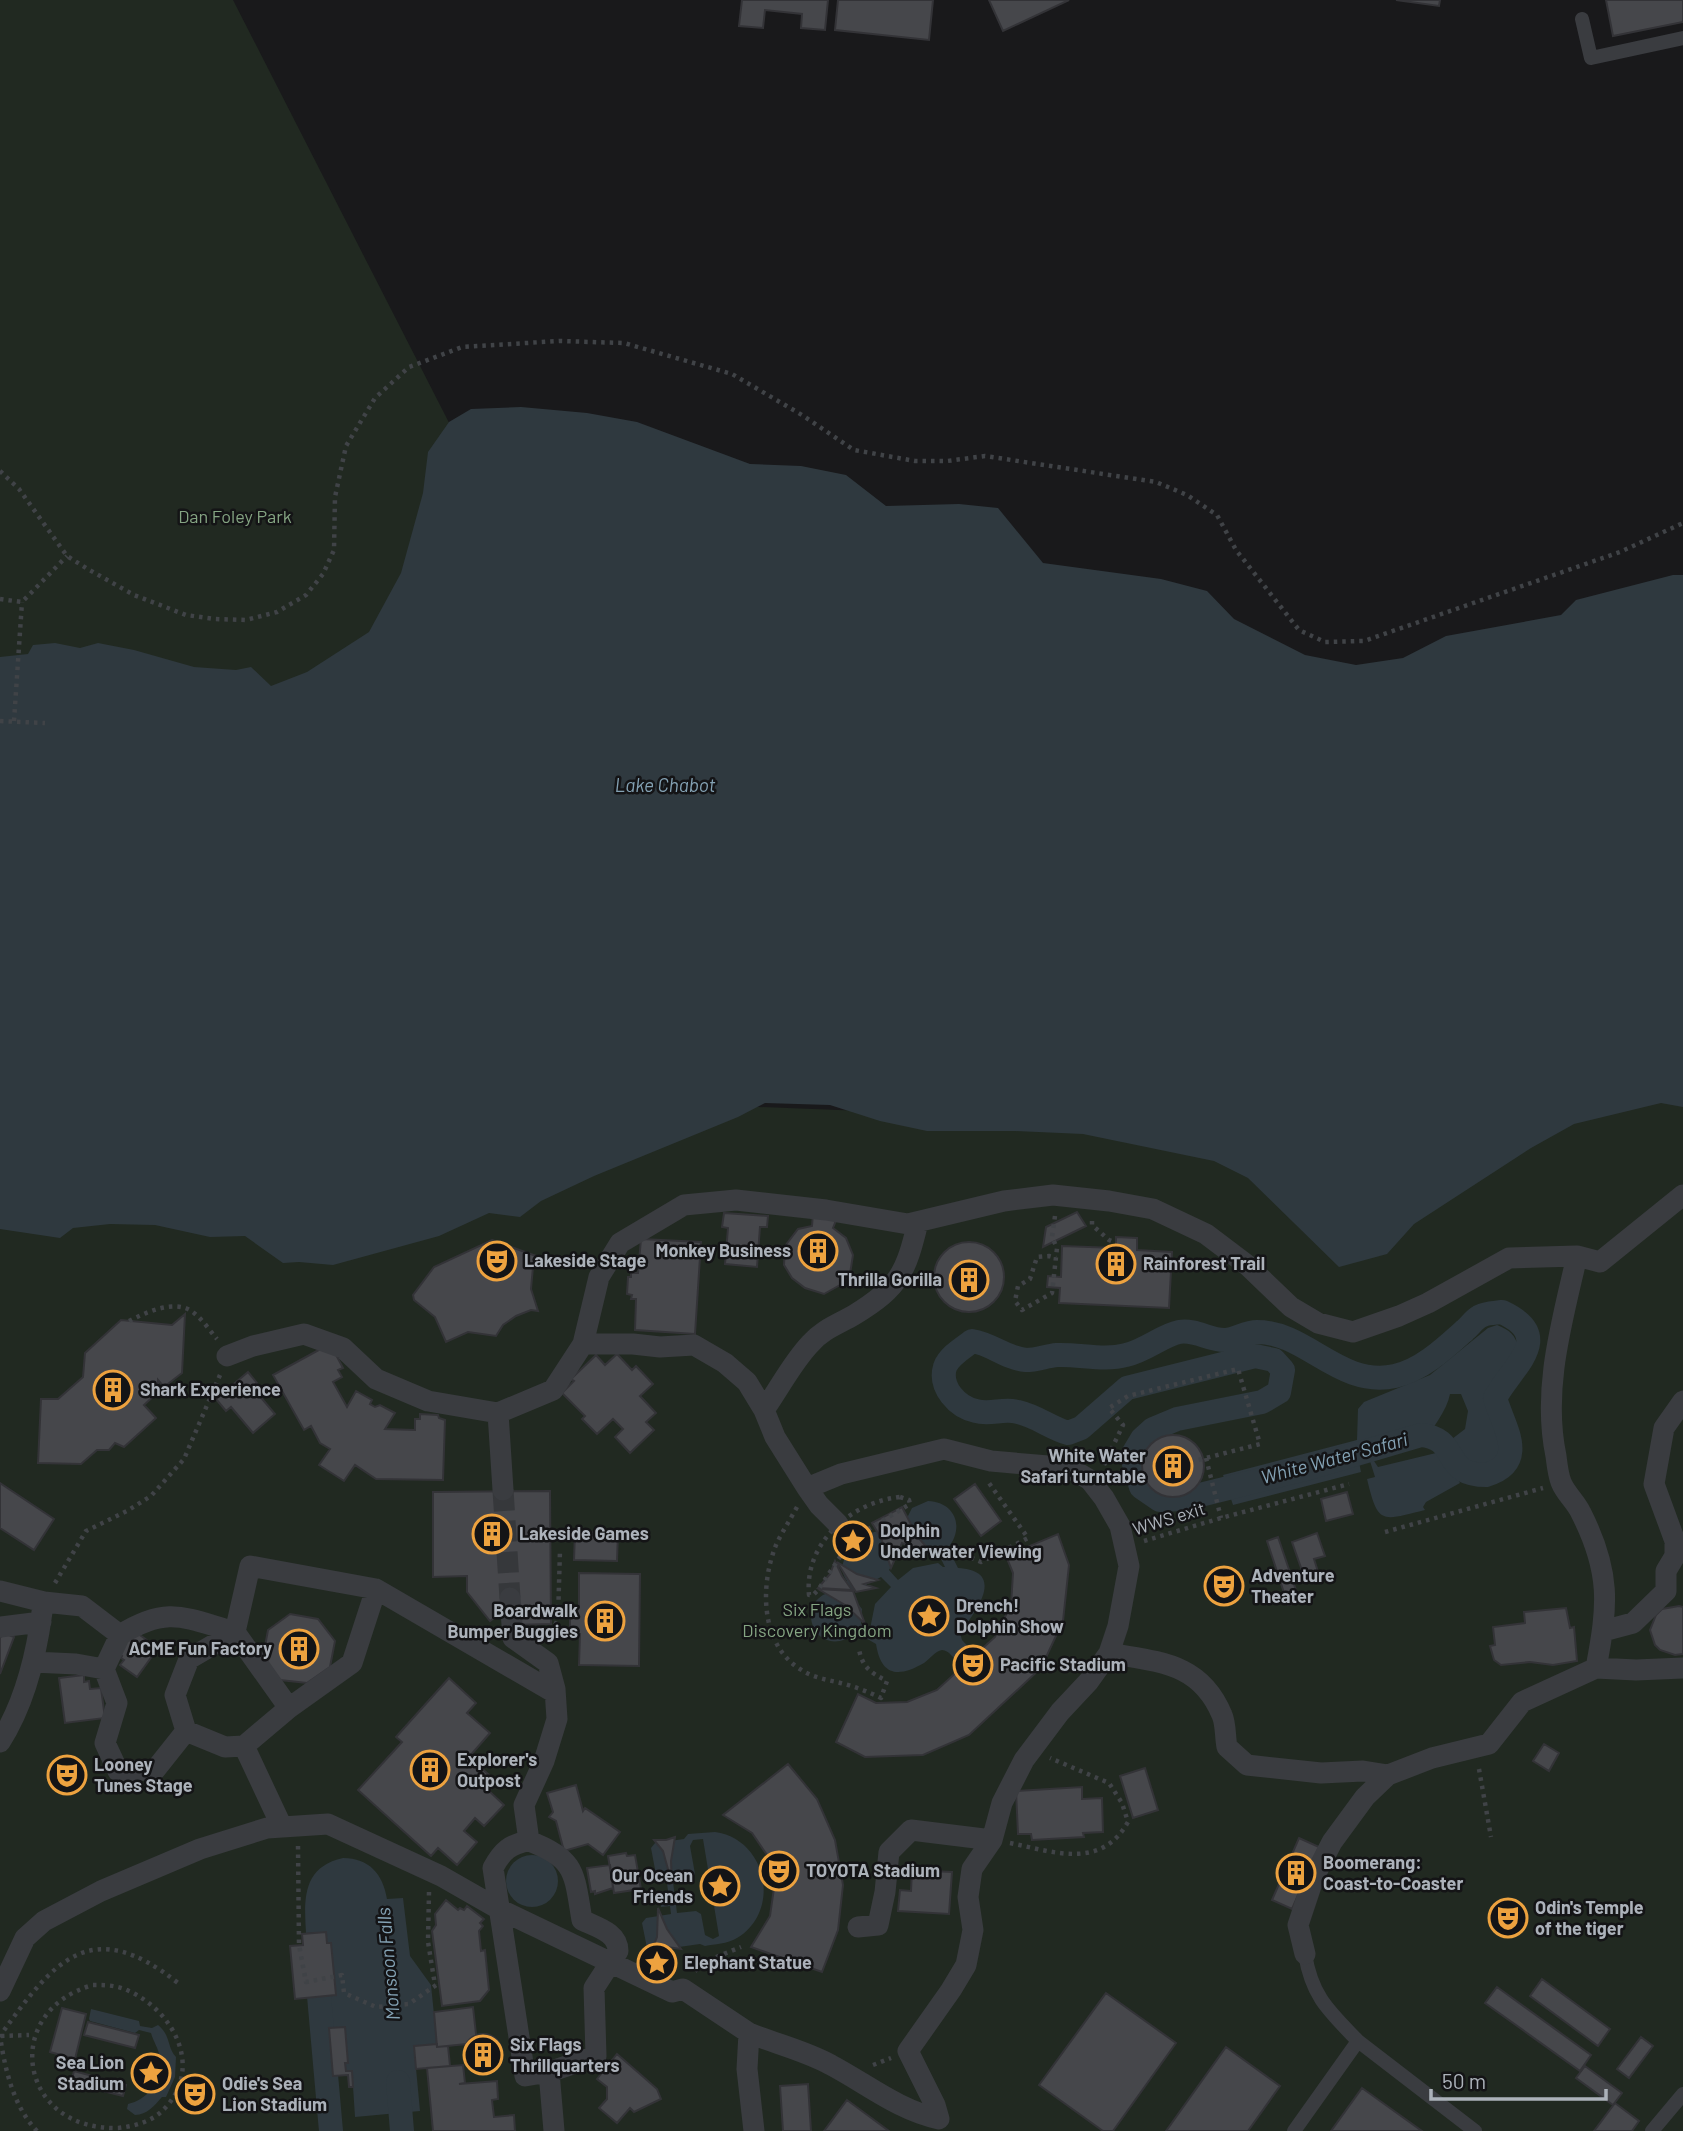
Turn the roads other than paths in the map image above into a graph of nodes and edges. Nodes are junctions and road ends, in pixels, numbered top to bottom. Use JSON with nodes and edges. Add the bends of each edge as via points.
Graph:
{"nodes":[{"id":1,"x":1583,"y":19,"type":"dead end"},
{"id":2,"x":1683,"y":38,"type":"edge"},
{"id":3,"x":1683,"y":1195,"type":"edge"},
{"id":4,"x":918,"y":1222,"type":"junction"},
{"id":5,"x":1577,"y":1256,"type":"junction"},
{"id":6,"x":583,"y":1344,"type":"junction"},
{"id":7,"x":227,"y":1356,"type":"road end"},
{"id":8,"x":1683,"y":1401,"type":"edge"},
{"id":9,"x":764,"y":1410,"type":"junction"},
{"id":10,"x":498,"y":1413,"type":"junction"},
{"id":11,"x":807,"y":1488,"type":"junction"},
{"id":12,"x":503,"y":1490,"type":"tunnel mouth"},
{"id":13,"x":838,"y":1524,"type":"dead end"},
{"id":14,"x":1679,"y":1541,"type":"edge"},
{"id":15,"x":376,"y":1589,"type":"junction"},
{"id":16,"x":0,"y":1591,"type":"edge"},
{"id":17,"x":1674,"y":1595,"type":"edge"},
{"id":18,"x":510,"y":1598,"type":"tunnel mouth"},
{"id":19,"x":42,"y":1612,"type":"junction"},
{"id":20,"x":0,"y":1627,"type":"edge"},
{"id":21,"x":1603,"y":1631,"type":"junction"},
{"id":22,"x":235,"y":1632,"type":"junction"},
{"id":23,"x":120,"y":1635,"type":"junction"},
{"id":24,"x":1109,"y":1653,"type":"junction"},
{"id":25,"x":33,"y":1662,"type":"junction"},
{"id":26,"x":104,"y":1668,"type":"junction"},
{"id":27,"x":1596,"y":1668,"type":"junction"},
{"id":28,"x":1683,"y":1668,"type":"edge"},
{"id":29,"x":555,"y":1693,"type":"junction"},
{"id":30,"x":289,"y":1708,"type":"junction"},
{"id":31,"x":186,"y":1731,"type":"junction"},
{"id":32,"x":0,"y":1742,"type":"edge"},
{"id":33,"x":244,"y":1746,"type":"junction"},
{"id":34,"x":1388,"y":1775,"type":"junction"},
{"id":35,"x":290,"y":1827,"type":"junction"},
{"id":36,"x":992,"y":1840,"type":"junction"},
{"id":37,"x":529,"y":1841,"type":"junction"},
{"id":38,"x":497,"y":1908,"type":"junction"},
{"id":39,"x":582,"y":1920,"type":"junction"},
{"id":40,"x":858,"y":1927,"type":"dead end"},
{"id":41,"x":570,"y":1944,"type":"junction"},
{"id":42,"x":1305,"y":1954,"type":"joint"},
{"id":43,"x":610,"y":1963,"type":"junction"},
{"id":44,"x":0,"y":1990,"type":"edge"},
{"id":45,"x":749,"y":2034,"type":"junction"},
{"id":46,"x":1358,"y":2041,"type":"junction"},
{"id":47,"x":550,"y":2072,"type":"junction"},
{"id":48,"x":1683,"y":2094,"type":"edge"},
{"id":49,"x":554,"y":2131,"type":"edge"},
{"id":50,"x":754,"y":2131,"type":"edge"},
{"id":51,"x":1294,"y":2131,"type":"edge"},
{"id":52,"x":1475,"y":2131,"type":"edge"},
{"id":53,"x":1652,"y":2131,"type":"edge"}],
"edges":[{"from":1,"to":2,"type":"lane","via":[[1591,58]]},
{"from":3,"to":5,"type":"street","via":[[1600,1262]]},
{"from":4,"to":5,"type":"street","via":[[1004,1201],[1053,1195],[1153,1209],[1206,1234],[1291,1307],[1318,1323],[1353,1332],[1418,1308],[1509,1258]]},
{"from":4,"to":6,"type":"street","via":[[736,1200],[684,1205],[620,1243],[599,1277]]},
{"from":4,"to":9,"type":"street","via":[[898,1281],[809,1344]]},
{"from":5,"to":21,"type":"street","via":[[1550,1391],[1552,1437],[1561,1483],[1581,1512],[1601,1560],[1606,1589]]},
{"from":6,"to":9,"type":"street","via":[[694,1345],[747,1382]]},
{"from":6,"to":10,"type":"street","via":[[553,1390]]},
{"from":7,"to":10,"type":"street","via":[[304,1334],[343,1348],[376,1379],[428,1401]]},
{"from":8,"to":14,"type":"street","via":[[1664,1428],[1654,1484]]},
{"from":9,"to":11,"type":"street"},
{"from":10,"to":12,"type":"street"},
{"from":11,"to":13,"type":"street"},
{"from":11,"to":24,"type":"street","via":[[841,1474],[944,1449],[990,1461],[1075,1471],[1090,1480],[1120,1526],[1129,1566]]},
{"from":14,"to":17,"type":"street","via":[[1666,1571]]},
{"from":15,"to":22,"type":"street","via":[[250,1566]]},
{"from":15,"to":29,"type":"street"},
{"from":15,"to":30,"type":"street","via":[[352,1663]]},
{"from":16,"to":19,"type":"street"},
{"from":17,"to":21,"type":"street","via":[[1633,1623]]},
{"from":18,"to":29,"type":"street","via":[[513,1638],[548,1662]]},
{"from":19,"to":20,"type":"street"},
{"from":19,"to":23,"type":"street","via":[[82,1606]]},
{"from":19,"to":25,"type":"street"},
{"from":21,"to":27,"type":"street"},
{"from":22,"to":23,"type":"street","via":[[175,1615],[142,1621]]},
{"from":22,"to":30,"type":"street"},
{"from":22,"to":31,"type":"street","via":[[189,1659],[175,1695]]},
{"from":23,"to":26,"type":"street"},
{"from":24,"to":34,"type":"street","via":[[1178,1667],[1207,1687],[1223,1717],[1227,1747],[1247,1765]]},
{"from":24,"to":36,"type":"street","via":[[1031,1750],[1002,1803]]},
{"from":25,"to":26,"type":"street"},
{"from":25,"to":32,"type":"street","via":[[13,1722]]},
{"from":26,"to":31,"type":"street","via":[[117,1703],[105,1743],[118,1771],[155,1770]]},
{"from":27,"to":28,"type":"street"},
{"from":27,"to":34,"type":"street","via":[[1522,1702],[1489,1744]]},
{"from":29,"to":37,"type":"street","via":[[557,1719],[524,1805]]},
{"from":30,"to":33,"type":"street"},
{"from":31,"to":33,"type":"street","via":[[225,1746]]},
{"from":33,"to":35,"type":"street"},
{"from":34,"to":42,"type":"street","via":[[1365,1797],[1332,1842],[1314,1877],[1298,1925]]},
{"from":35,"to":38,"type":"street","via":[[328,1824]]},
{"from":35,"to":44,"type":"street","via":[[267,1828],[200,1849],[44,1921],[25,1938]]},
{"from":36,"to":40,"type":"street","via":[[911,1830],[889,1852],[878,1925]]},
{"from":36,"to":45,"type":"street","via":[[972,1869],[968,1897],[973,1930],[965,1965],[908,2051],[939,2119],[880,2096],[830,2064]]},
{"from":37,"to":38,"type":"street","via":[[515,1843],[501,1853],[493,1868]]},
{"from":37,"to":39,"type":"street","via":[[547,1848],[574,1872]]},
{"from":38,"to":41,"type":"street"},
{"from":38,"to":47,"type":"street","via":[[525,2076]]},
{"from":39,"to":41,"type":"street"},
{"from":39,"to":43,"type":"street","via":[[616,1939],[618,1951]]},
{"from":41,"to":43,"type":"street"},
{"from":42,"to":46,"type":"lane","via":[[1307,1971],[1322,2004]]},
{"from":43,"to":45,"type":"street","via":[[672,1992],[683,1989]]},
{"from":43,"to":47,"type":"street","via":[[594,1988],[596,2056]]},
{"from":45,"to":50,"type":"street","via":[[747,2069]]},
{"from":46,"to":51,"type":"lane"},
{"from":46,"to":52,"type":"lane"},
{"from":47,"to":49,"type":"street"},
{"from":48,"to":53,"type":"lane"}]}
